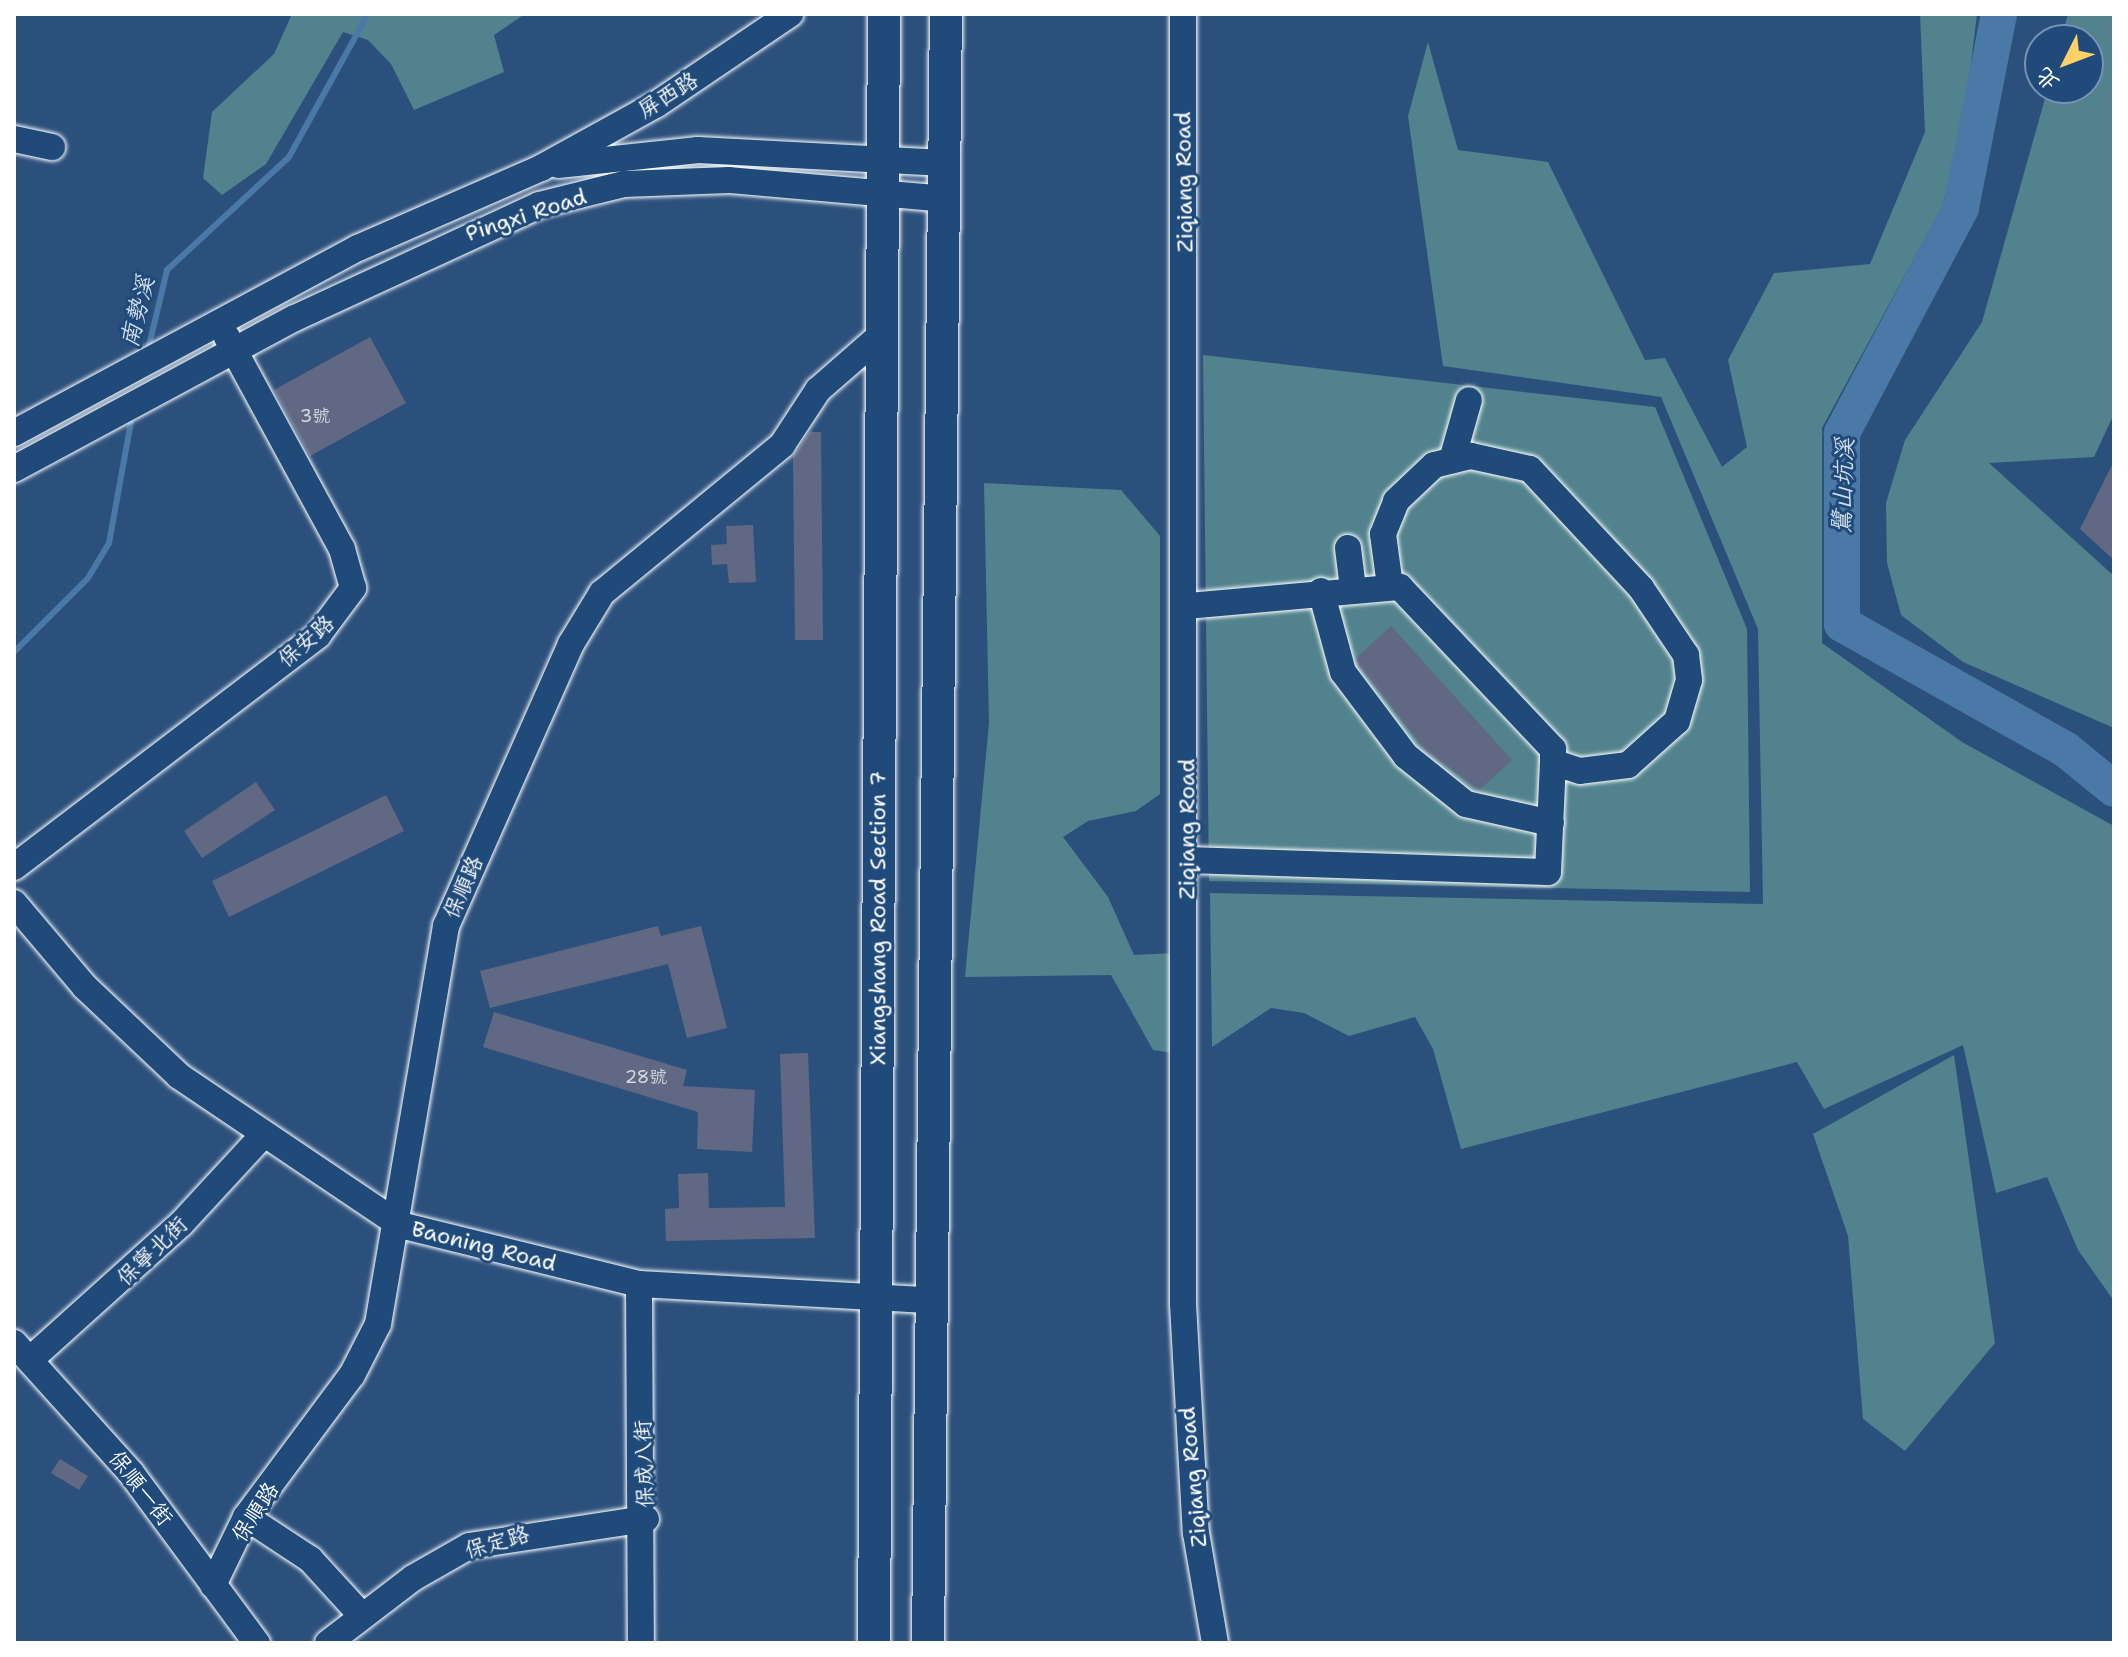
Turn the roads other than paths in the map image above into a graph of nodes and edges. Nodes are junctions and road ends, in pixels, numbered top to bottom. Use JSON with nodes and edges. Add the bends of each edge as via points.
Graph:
{"nodes":[{"id":1,"x":790,"y":14,"type":"edge"},
{"id":2,"x":884,"y":14,"type":"edge"},
{"id":3,"x":946,"y":14,"type":"edge"},
{"id":4,"x":1183,"y":14,"type":"edge"},
{"id":5,"x":14,"y":139,"type":"edge"},
{"id":6,"x":52,"y":147,"type":"dead end"},
{"id":7,"x":945,"y":163,"type":"junction"},
{"id":8,"x":541,"y":168,"type":"junction"},
{"id":9,"x":882,"y":179,"type":"junction"},
{"id":10,"x":945,"y":199,"type":"junction"},
{"id":11,"x":218,"y":324,"type":"junction"},
{"id":12,"x":880,"y":336,"type":"junction"},
{"id":13,"x":235,"y":350,"type":"junction"},
{"id":14,"x":1469,"y":400,"type":"dead end"},
{"id":15,"x":14,"y":433,"type":"edge"},
{"id":16,"x":1452,"y":460,"type":"junction"},
{"id":17,"x":14,"y":469,"type":"edge"},
{"id":18,"x":1348,"y":548,"type":"dead end"},
{"id":19,"x":1390,"y":586,"type":"junction"},
{"id":20,"x":1353,"y":587,"type":"junction"},
{"id":21,"x":1321,"y":591,"type":"junction"},
{"id":22,"x":1188,"y":606,"type":"junction"},
{"id":23,"x":1553,"y":762,"type":"junction"},
{"id":24,"x":1551,"y":823,"type":"junction"},
{"id":25,"x":1186,"y":860,"type":"junction"},
{"id":26,"x":14,"y":867,"type":"edge"},
{"id":27,"x":14,"y":903,"type":"edge"},
{"id":28,"x":263,"y":1135,"type":"junction"},
{"id":29,"x":400,"y":1225,"type":"junction"},
{"id":30,"x":639,"y":1284,"type":"junction"},
{"id":31,"x":881,"y":1300,"type":"junction"},
{"id":32,"x":928,"y":1300,"type":"junction"},
{"id":33,"x":23,"y":1351,"type":"edge"},
{"id":34,"x":246,"y":1517,"type":"junction"},
{"id":35,"x":646,"y":1519,"type":"junction"},
{"id":36,"x":213,"y":1585,"type":"junction"},
{"id":37,"x":362,"y":1616,"type":"junction"},
{"id":38,"x":257,"y":1643,"type":"edge"},
{"id":39,"x":328,"y":1643,"type":"edge"},
{"id":40,"x":641,"y":1643,"type":"edge"},
{"id":41,"x":874,"y":1643,"type":"edge"},
{"id":42,"x":928,"y":1643,"type":"edge"},
{"id":43,"x":1215,"y":1643,"type":"edge"}],
"edges":[{"from":1,"to":8,"type":"street","name":"屏西路","via":[[657,104]]},
{"from":2,"to":9,"type":"main road","name":"Xiangshang Road Section 7"},
{"from":3,"to":7,"type":"main road"},
{"from":4,"to":22,"type":"street","name":"Ziqiang Road"},
{"from":5,"to":6,"type":"street"},
{"from":7,"to":9,"type":"street","name":"Pingxi Road"},
{"from":7,"to":10,"type":"main road"},
{"from":8,"to":9,"type":"street","name":"Pingxi Road","via":[[698,150]]},
{"from":8,"to":11,"type":"street","name":"Pingxi Road","via":[[461,198]]},
{"from":9,"to":10,"type":"street","name":"Pingxi Road"},
{"from":9,"to":12,"type":"main road","name":"Xiangshang Road Section 7"},
{"from":9,"to":13,"type":"street","name":"Pingxi Road","via":[[729,180],[610,188],[456,238]]},
{"from":10,"to":32,"type":"main road"},
{"from":11,"to":13,"type":"street","name":"保安路"},
{"from":11,"to":15,"type":"street","name":"Pingxi Road"},
{"from":12,"to":29,"type":"street","name":"保順路","via":[[818,390],[782,445],[602,593],[571,644],[446,926]]},
{"from":12,"to":31,"type":"main road","name":"Xiangshang Road Section 7"},
{"from":13,"to":17,"type":"street","name":"Pingxi Road"},
{"from":13,"to":26,"type":"street","name":"保安路","via":[[342,549],[353,588],[318,635]]},
{"from":14,"to":16,"type":"street"},
{"from":16,"to":19,"type":"street","via":[[1434,465],[1396,501],[1383,534]]},
{"from":16,"to":23,"type":"street","via":[[1491,456],[1530,469],[1664,614],[1686,655],[1689,680],[1677,721],[1652,749],[1628,765],[1580,771]]},
{"from":18,"to":20,"type":"street"},
{"from":19,"to":20,"type":"street"},
{"from":19,"to":23,"type":"street","via":[[1400,587],[1553,749]]},
{"from":20,"to":21,"type":"street"},
{"from":21,"to":22,"type":"street"},
{"from":21,"to":24,"type":"street","via":[[1343,672],[1406,756],[1466,804]]},
{"from":22,"to":25,"type":"street","name":"Ziqiang Road"},
{"from":23,"to":24,"type":"street"},
{"from":24,"to":25,"type":"street","via":[[1548,872]]},
{"from":25,"to":43,"type":"street","name":"Ziqiang Road","via":[[1187,1412]]},
{"from":27,"to":28,"type":"street","name":"Baoning Road","via":[[85,987],[179,1076]]},
{"from":28,"to":29,"type":"street","name":"Baoning Road"},
{"from":28,"to":33,"type":"street","name":"保寧北街","via":[[181,1224]]},
{"from":29,"to":30,"type":"street","name":"Baoning Road"},
{"from":29,"to":34,"type":"street","name":"保順路","via":[[378,1324],[352,1375]]},
{"from":30,"to":31,"type":"street","name":"Baoning Road"},
{"from":30,"to":35,"type":"street","name":"保成八街"},
{"from":31,"to":32,"type":"street","name":"Baoning Road"},
{"from":31,"to":41,"type":"main road","name":"Xiangshang Road Section 7"},
{"from":32,"to":42,"type":"main road"},
{"from":33,"to":36,"type":"street","name":"保順一街","via":[[131,1473]]},
{"from":34,"to":36,"type":"street","name":"保順路"},
{"from":34,"to":37,"type":"street","via":[[310,1559]]},
{"from":35,"to":37,"type":"street","name":"保定路","via":[[469,1546]]},
{"from":35,"to":40,"type":"street","name":"保成八街"},
{"from":36,"to":38,"type":"street","name":"保順一街"},
{"from":37,"to":39,"type":"street","name":"保定路"}]}
